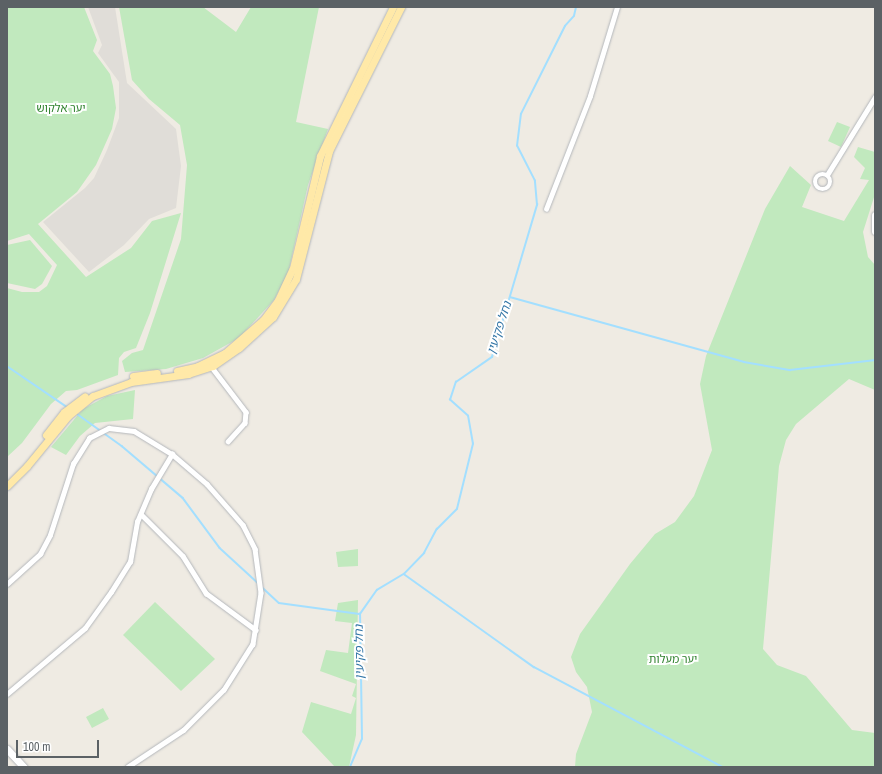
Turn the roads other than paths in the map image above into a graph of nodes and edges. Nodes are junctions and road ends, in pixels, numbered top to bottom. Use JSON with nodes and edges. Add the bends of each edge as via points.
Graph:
{"nodes":[{"id":1,"x":393,"y":7,"type":"edge"},
{"id":2,"x":401,"y":7,"type":"edge"},
{"id":3,"x":617,"y":7,"type":"edge"},
{"id":4,"x":875,"y":97,"type":"edge"},
{"id":5,"x":827,"y":176,"type":"dead end"},
{"id":6,"x":546,"y":209,"type":"dead end"},
{"id":7,"x":875,"y":215,"type":"edge"},
{"id":8,"x":875,"y":231,"type":"edge"},
{"id":9,"x":211,"y":366,"type":"junction"},
{"id":10,"x":228,"y":442,"type":"dead end"},
{"id":11,"x":172,"y":454,"type":"junction"},
{"id":12,"x":7,"y":479,"type":"edge"},
{"id":13,"x":7,"y":486,"type":"edge"},
{"id":14,"x":141,"y":514,"type":"junction"},
{"id":15,"x":7,"y":584,"type":"edge"},
{"id":16,"x":256,"y":630,"type":"junction"},
{"id":17,"x":7,"y":694,"type":"edge"},
{"id":18,"x":7,"y":749,"type":"edge"},
{"id":19,"x":24,"y":767,"type":"edge"},
{"id":20,"x":128,"y":767,"type":"edge"}],
"edges":[{"from":1,"to":12,"type":"main road","via":[[320,156],[293,268],[278,300],[263,320],[234,346],[207,362],[180,370],[132,377],[89,394],[64,412],[28,458]]},
{"from":2,"to":9,"type":"main road","via":[[329,151],[318,185],[303,256],[292,288],[281,307],[255,336]]},
{"from":3,"to":6,"type":"street","via":[[590,96]]},
{"from":4,"to":5,"type":"street"},
{"from":7,"to":8,"type":"street"},
{"from":9,"to":10,"type":"street","via":[[246,412],[245,423]]},
{"from":9,"to":13,"type":"main road","via":[[188,374],[131,382],[93,396],[68,416],[28,466]]},
{"from":11,"to":14,"type":"street","via":[[151,489]]},
{"from":11,"to":15,"type":"street","via":[[134,431],[109,428],[89,438],[73,464],[50,535],[43,548],[30,564]]},
{"from":11,"to":16,"type":"street","via":[[228,505],[243,525],[255,549],[261,593]]},
{"from":14,"to":16,"type":"street","via":[[183,556],[206,593]]},
{"from":14,"to":17,"type":"street","via":[[130,562],[86,628]]},
{"from":16,"to":20,"type":"street","via":[[253,644],[224,690],[184,730]]},
{"from":18,"to":19,"type":"street"}]}
